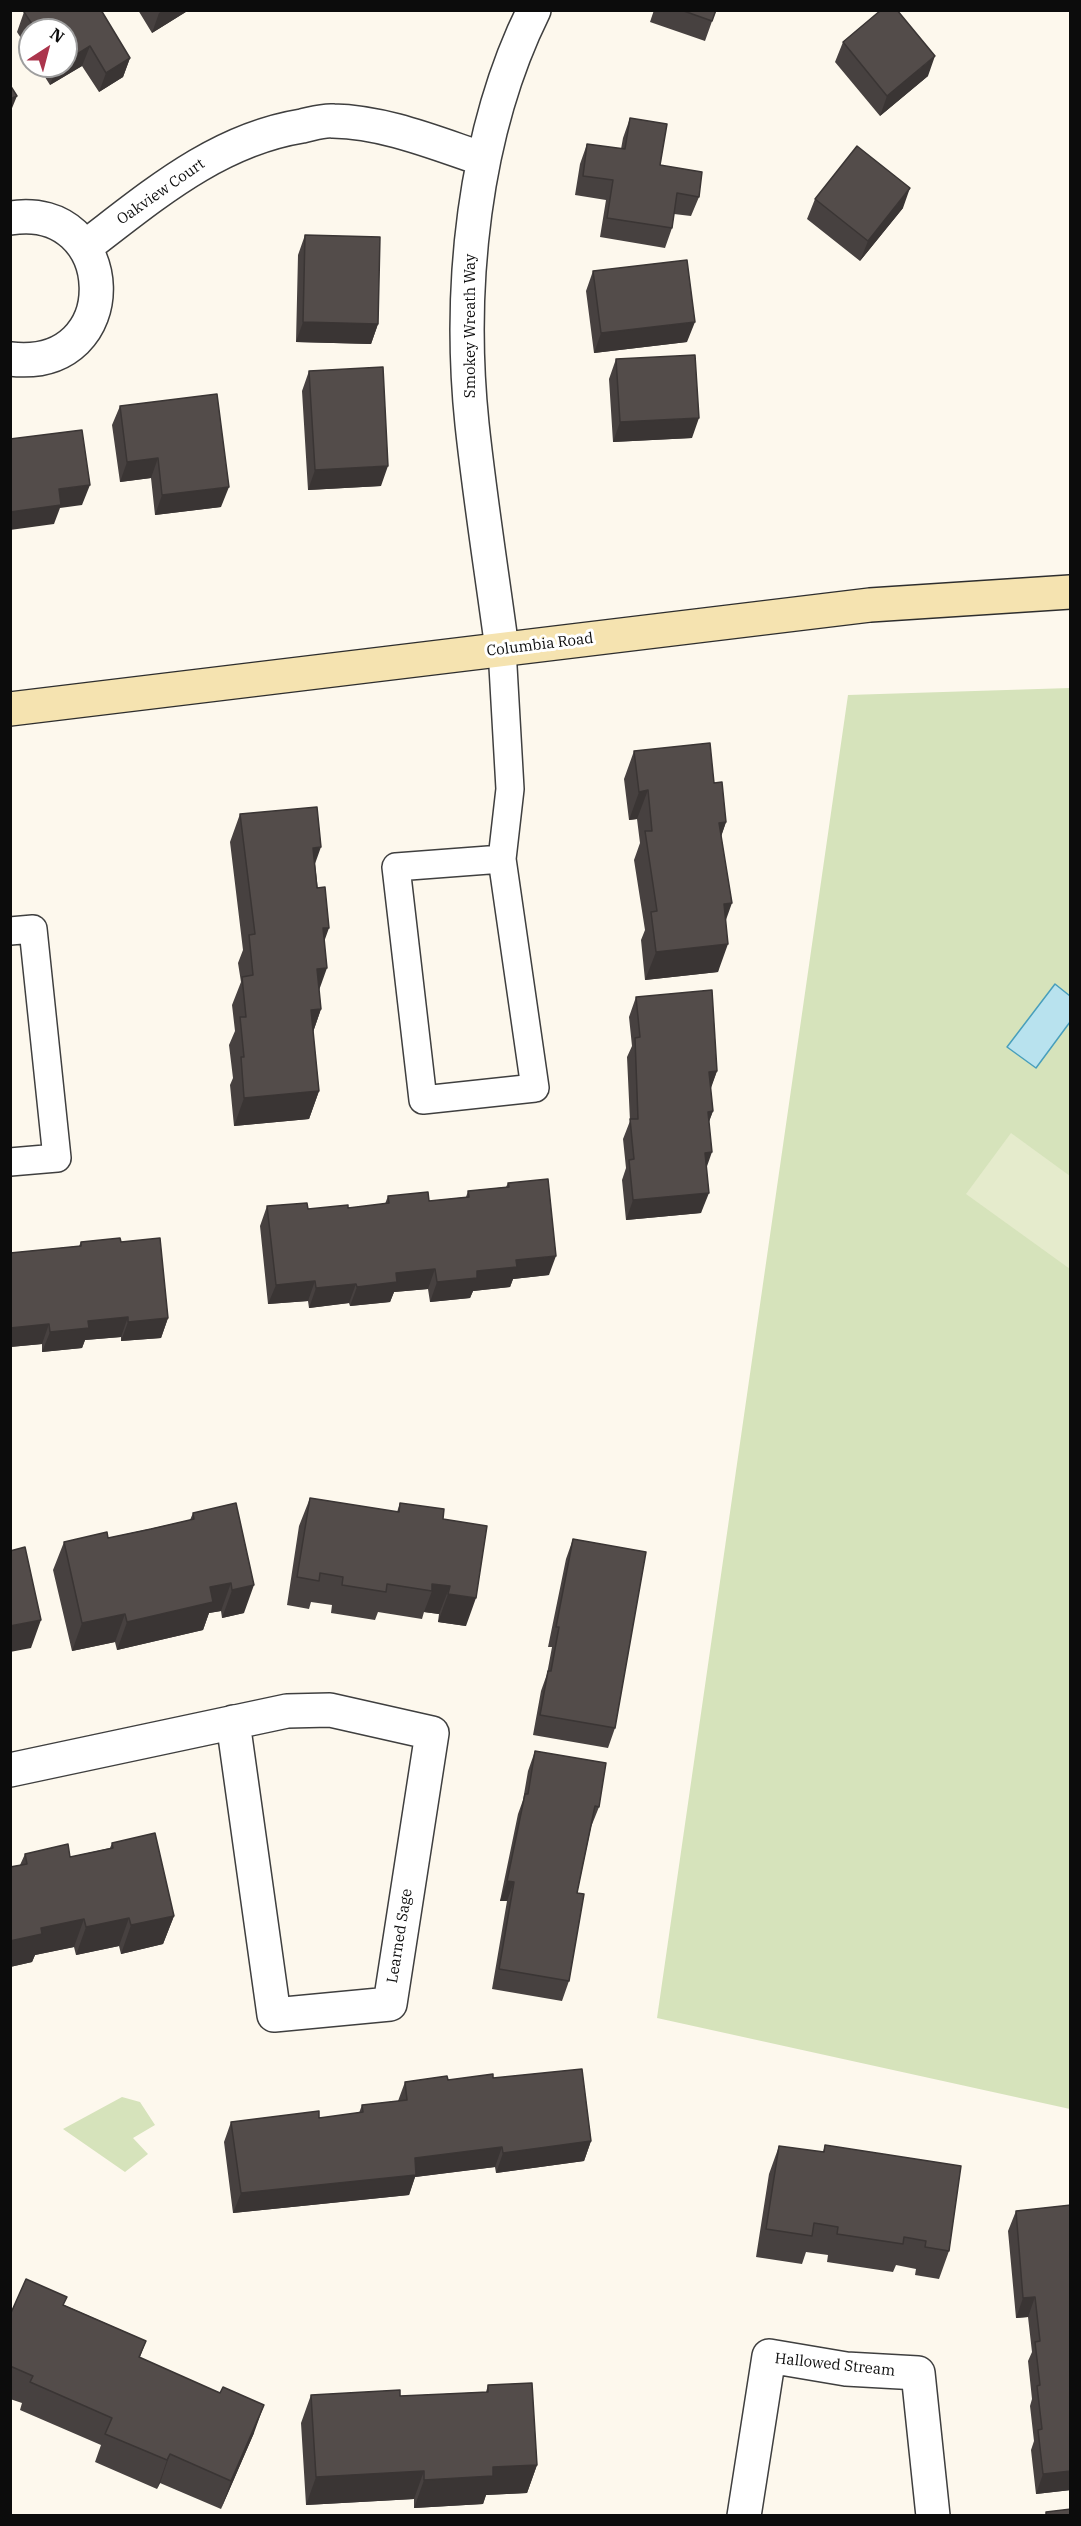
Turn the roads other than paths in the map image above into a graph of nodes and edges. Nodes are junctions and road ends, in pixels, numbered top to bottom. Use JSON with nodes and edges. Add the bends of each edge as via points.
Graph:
{"nodes":[{"id":1,"x":534,"y":10,"type":"edge"},
{"id":2,"x":483,"y":159,"type":"junction"},
{"id":3,"x":10,"y":218,"type":"edge"},
{"id":4,"x":85,"y":247,"type":"junction"},
{"id":5,"x":10,"y":359,"type":"edge"},
{"id":6,"x":1071,"y":592,"type":"edge"},
{"id":7,"x":502,"y":649,"type":"junction"},
{"id":8,"x":10,"y":709,"type":"edge"},
{"id":9,"x":502,"y":859,"type":"junction"},
{"id":10,"x":10,"y":932,"type":"edge"},
{"id":11,"x":10,"y":1162,"type":"edge"},
{"id":12,"x":233,"y":1722,"type":"junction"},
{"id":13,"x":10,"y":1770,"type":"edge"},
{"id":14,"x":744,"y":2516,"type":"edge"},
{"id":15,"x":933,"y":2516,"type":"edge"}],
"edges":[{"from":1,"to":2,"type":"street","name":"Smokey Wreath Way","via":[[504,87]]},
{"from":2,"to":4,"type":"street","name":"Oakview Court","via":[[386,128],[332,120],[274,130],[232,146],[185,171]]},
{"from":2,"to":7,"type":"street","name":"Smokey Wreath Way","via":[[470,260],[472,422]]},
{"from":3,"to":4,"type":"street","via":[[48,219],[68,230]]},
{"from":4,"to":5,"type":"street","via":[[97,272],[98,286],[89,323],[64,350],[46,358]]},
{"from":6,"to":7,"type":"street","name":"Columbia Road","via":[[870,605]]},
{"from":7,"to":8,"type":"street","name":"Columbia Road"},
{"from":7,"to":9,"type":"lane","via":[[510,789]]},
{"from":9,"to":9,"type":"lane","via":[[396,867],[423,1100],[535,1088]]},
{"from":10,"to":11,"type":"lane","via":[[33,929],[57,1158]]},
{"from":12,"to":12,"type":"street","name":"Learned Sage","via":[[287,1711],[330,1710],[432,1733],[390,2004],[274,2015]]},
{"from":12,"to":13,"type":"street","name":"Learned Sage"},
{"from":14,"to":15,"type":"street","name":"Hallowed Stream","via":[[769,2356],[846,2369],[918,2373]]}]}
